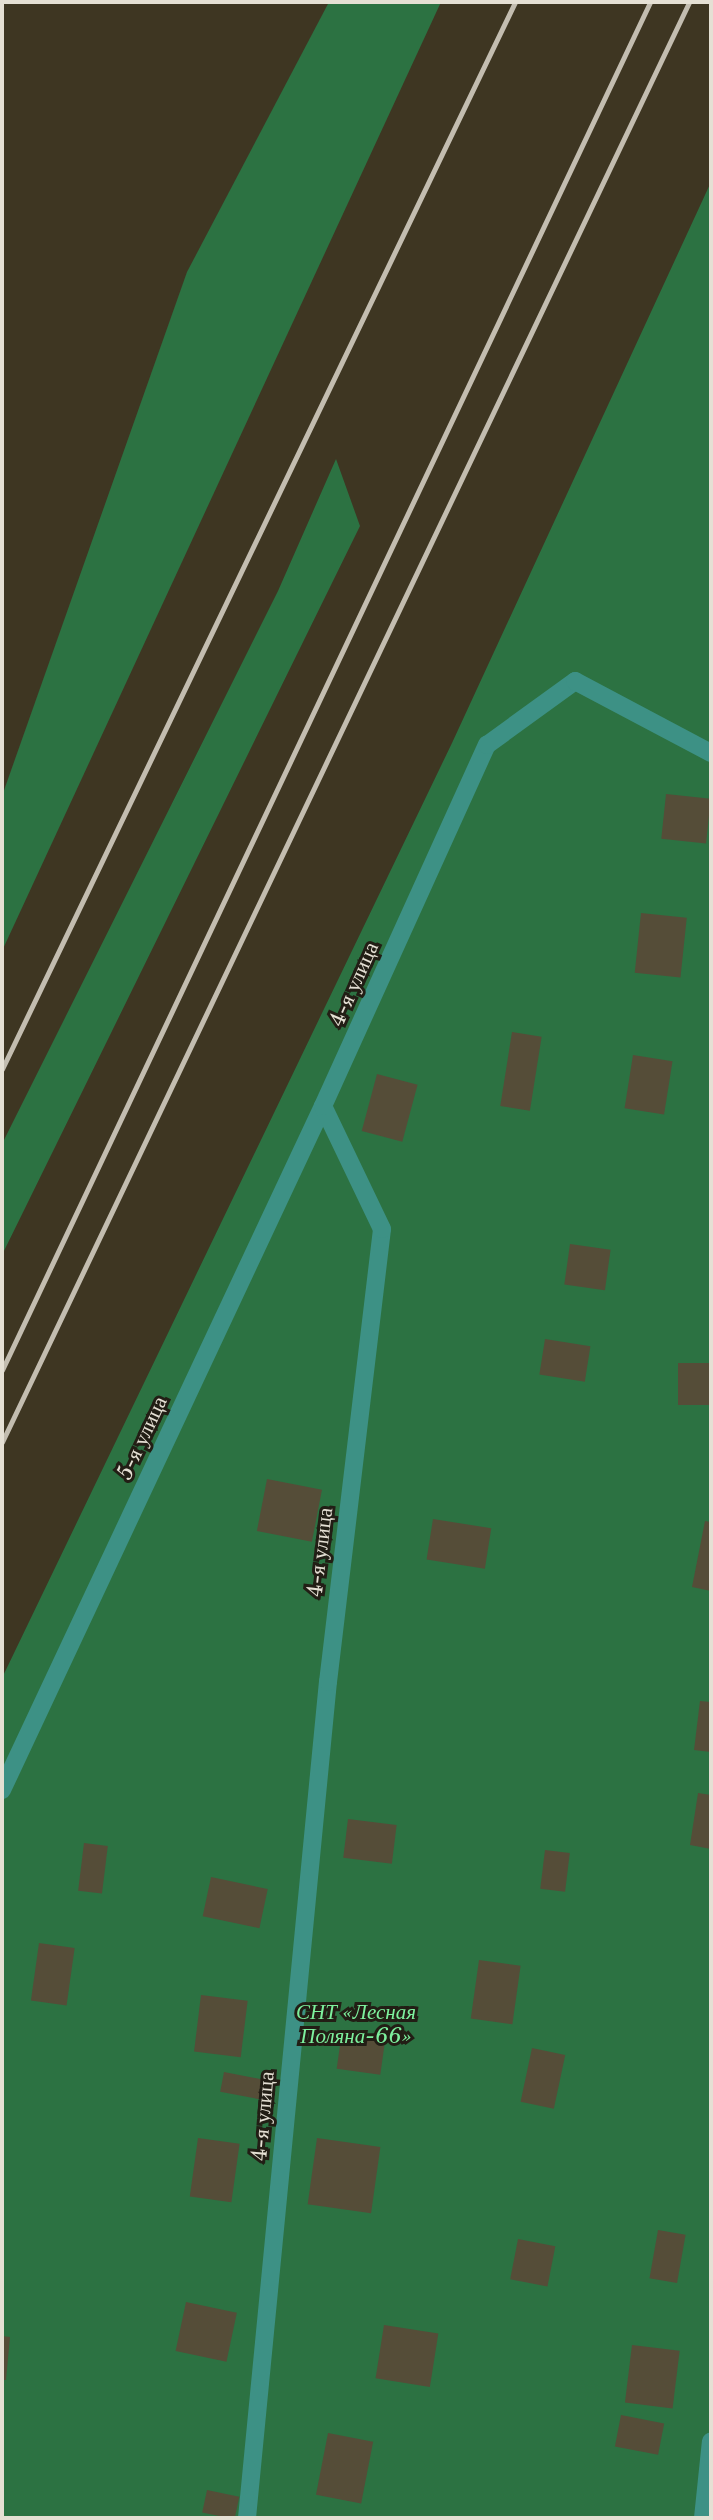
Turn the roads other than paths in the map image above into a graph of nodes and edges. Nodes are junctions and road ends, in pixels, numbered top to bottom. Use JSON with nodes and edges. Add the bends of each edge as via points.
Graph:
{"nodes":[{"id":1,"x":711,"y":752,"type":"edge"},
{"id":2,"x":323,"y":1106,"type":"junction"},
{"id":3,"x":2,"y":1790,"type":"edge"},
{"id":4,"x":711,"y":2441,"type":"edge"},
{"id":5,"x":247,"y":2518,"type":"edge"},
{"id":6,"x":703,"y":2518,"type":"edge"}],
"edges":[{"from":1,"to":2,"type":"street","name":"4-я улица","via":[[575,681],[487,746]]},
{"from":2,"to":3,"type":"street","name":"5-я улица"},
{"from":2,"to":5,"type":"street","name":"4-я улица","via":[[382,1229],[328,1682]]},
{"from":4,"to":6,"type":"street"}]}
